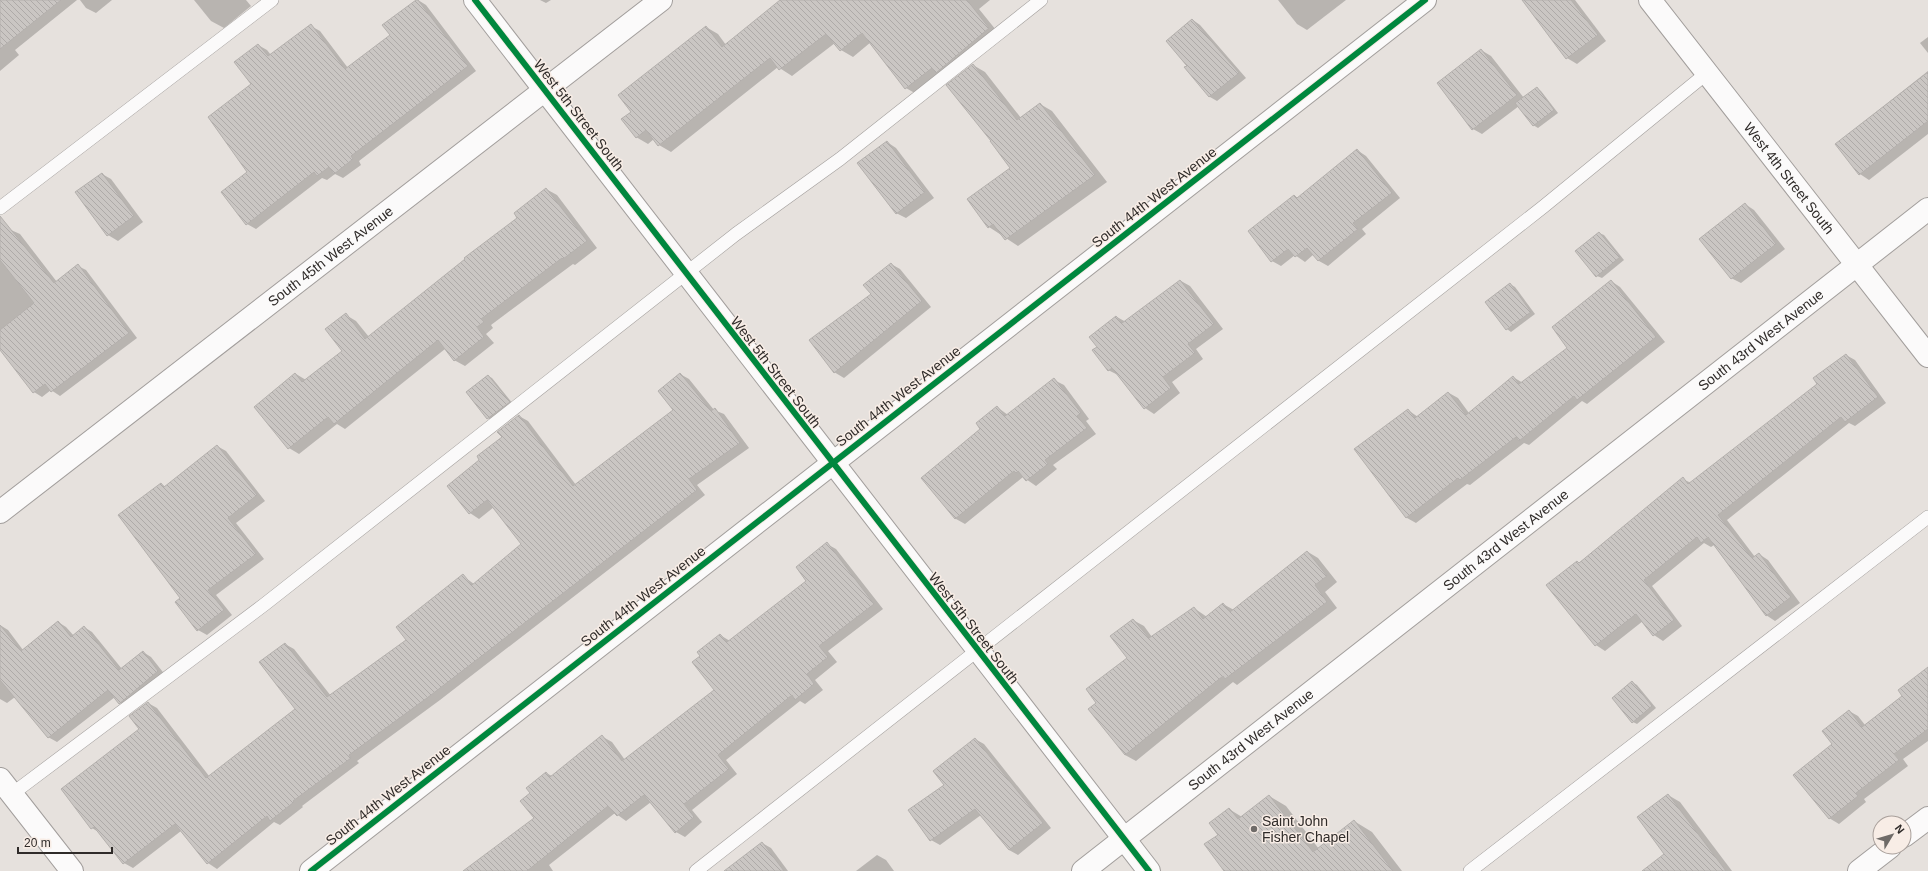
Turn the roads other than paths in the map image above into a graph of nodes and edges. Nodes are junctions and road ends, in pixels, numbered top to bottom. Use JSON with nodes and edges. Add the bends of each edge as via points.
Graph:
{"nodes":[{"id":1,"x":272,"y":0,"type":"edge"},
{"id":2,"x":475,"y":0,"type":"edge"},
{"id":3,"x":661,"y":0,"type":"edge"},
{"id":4,"x":1041,"y":0,"type":"edge"},
{"id":5,"x":1425,"y":0,"type":"edge"},
{"id":6,"x":1650,"y":0,"type":"edge"},
{"id":7,"x":1707,"y":73,"type":"junction"},
{"id":8,"x":545,"y":90,"type":"junction"},
{"id":9,"x":0,"y":208,"type":"edge"},
{"id":10,"x":1928,"y":209,"type":"edge"},
{"id":11,"x":1856,"y":265,"type":"junction"},
{"id":12,"x":686,"y":273,"type":"junction"},
{"id":13,"x":1928,"y":356,"type":"edge"},
{"id":14,"x":832,"y":464,"type":"junction"},
{"id":15,"x":0,"y":512,"type":"edge"},
{"id":16,"x":1928,"y":517,"type":"edge"},
{"id":17,"x":976,"y":650,"type":"junction"},
{"id":18,"x":6,"y":786,"type":"edge"},
{"id":19,"x":1928,"y":818,"type":"edge"},
{"id":20,"x":1912,"y":830,"type":"edge"},
{"id":21,"x":1124,"y":839,"type":"junction"},
{"id":22,"x":1880,"y":855,"type":"edge"},
{"id":23,"x":72,"y":871,"type":"edge"},
{"id":24,"x":311,"y":871,"type":"edge"},
{"id":25,"x":696,"y":871,"type":"edge"},
{"id":26,"x":1083,"y":871,"type":"edge"},
{"id":27,"x":1149,"y":871,"type":"edge"},
{"id":28,"x":1470,"y":871,"type":"edge"},
{"id":29,"x":1859,"y":871,"type":"edge"}],
"edges":[{"from":1,"to":9,"type":"lane"},
{"from":2,"to":8,"type":"street","name":"West 5th Street South"},
{"from":3,"to":8,"type":"street","name":"South 45th West Avenue"},
{"from":4,"to":12,"type":"lane","via":[[840,159]]},
{"from":5,"to":14,"type":"street","name":"South 44th West Avenue"},
{"from":6,"to":7,"type":"street","name":"West 4th Street South"},
{"from":7,"to":11,"type":"street","name":"West 4th Street South"},
{"from":7,"to":17,"type":"lane","via":[[1543,206]]},
{"from":8,"to":12,"type":"street","name":"West 5th Street South"},
{"from":8,"to":15,"type":"street","name":"South 45th West Avenue"},
{"from":10,"to":11,"type":"street","name":"South 43rd West Avenue"},
{"from":11,"to":13,"type":"street","name":"West 4th Street South"},
{"from":11,"to":21,"type":"street","name":"South 43rd West Avenue"},
{"from":12,"to":14,"type":"street","name":"West 5th Street South"},
{"from":12,"to":18,"type":"lane","via":[[265,604]]},
{"from":14,"to":17,"type":"street","name":"West 5th Street South"},
{"from":14,"to":24,"type":"street","name":"South 44th West Avenue"},
{"from":16,"to":28,"type":"lane"},
{"from":17,"to":21,"type":"street","name":"West 5th Street South"},
{"from":17,"to":25,"type":"lane"},
{"from":18,"to":23,"type":"street"},
{"from":19,"to":20,"type":"street"},
{"from":21,"to":26,"type":"street","name":"South 43rd West Avenue"},
{"from":21,"to":27,"type":"street","name":"West 5th Street South"},
{"from":22,"to":29,"type":"street"}]}
